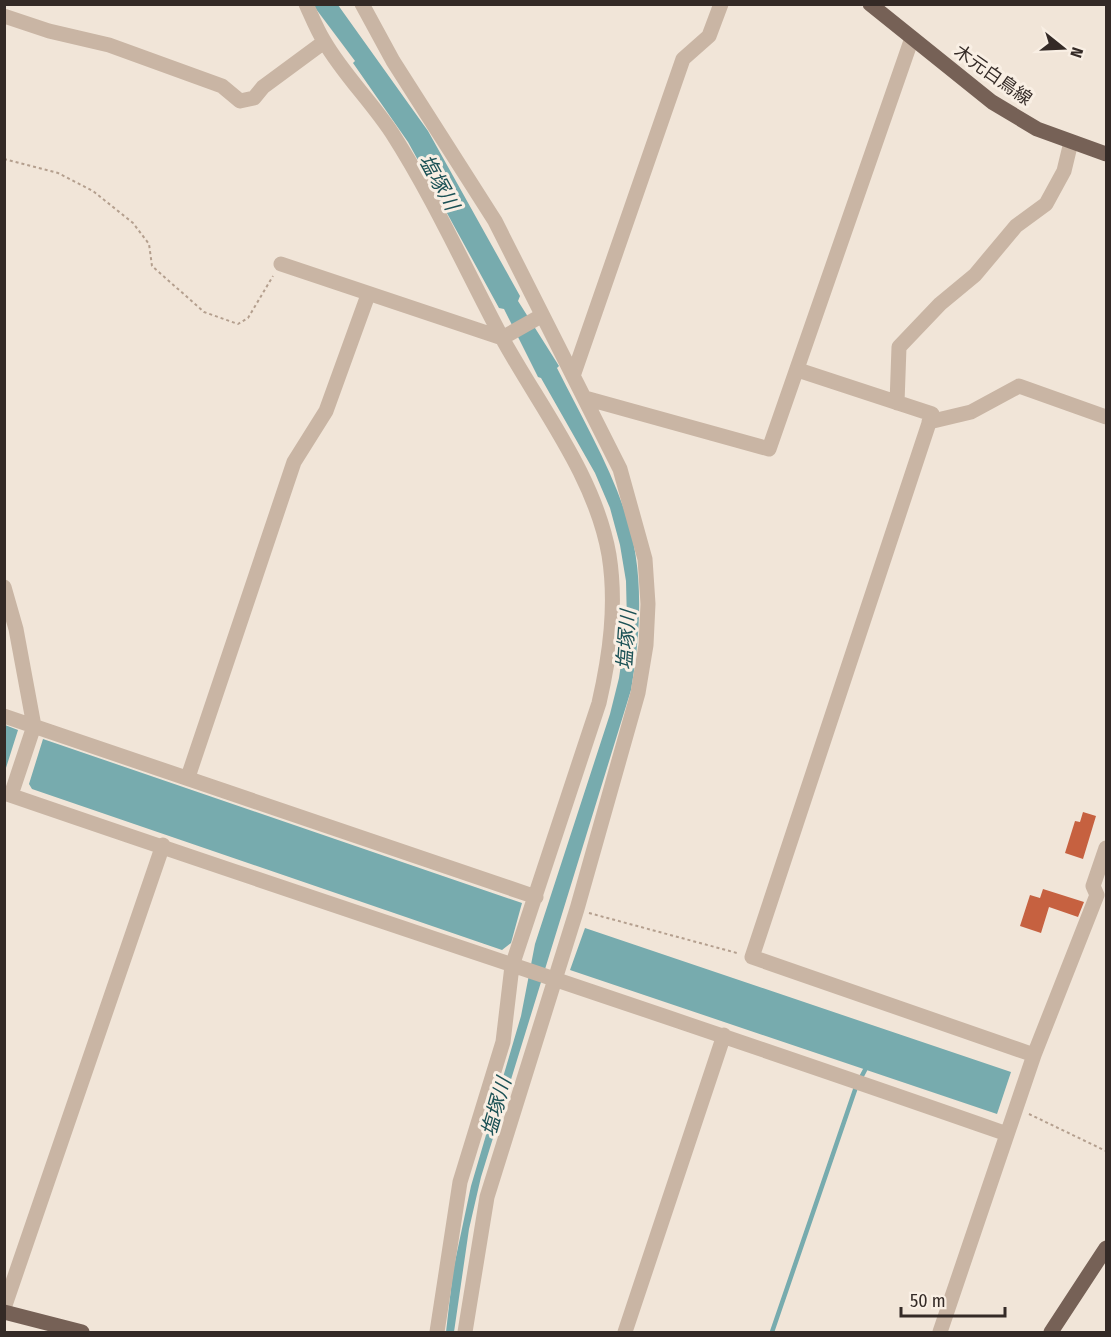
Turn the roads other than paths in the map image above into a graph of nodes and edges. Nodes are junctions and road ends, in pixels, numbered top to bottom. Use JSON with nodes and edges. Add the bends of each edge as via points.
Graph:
{"nodes":[{"id":1,"x":306,"y":4,"type":"edge"},
{"id":2,"x":362,"y":4,"type":"edge"},
{"id":3,"x":721,"y":4,"type":"edge"},
{"id":4,"x":870,"y":4,"type":"edge"},
{"id":5,"x":4,"y":16,"type":"edge"},
{"id":6,"x":912,"y":38,"type":"junction"},
{"id":7,"x":324,"y":42,"type":"junction"},
{"id":8,"x":1071,"y":142,"type":"junction"},
{"id":9,"x":1107,"y":154,"type":"edge"},
{"id":10,"x":281,"y":264,"type":"road end"},
{"id":11,"x":368,"y":295,"type":"junction"},
{"id":12,"x":541,"y":316,"type":"junction"},
{"id":13,"x":506,"y":336,"type":"junction"},
{"id":14,"x":798,"y":370,"type":"junction"},
{"id":15,"x":573,"y":376,"type":"junction"},
{"id":16,"x":585,"y":398,"type":"junction"},
{"id":17,"x":897,"y":403,"type":"junction"},
{"id":18,"x":1107,"y":417,"type":"edge"},
{"id":19,"x":929,"y":422,"type":"junction"},
{"id":20,"x":4,"y":587,"type":"edge"},
{"id":21,"x":4,"y":716,"type":"edge"},
{"id":22,"x":34,"y":726,"type":"junction"},
{"id":23,"x":188,"y":777,"type":"junction"},
{"id":24,"x":8,"y":794,"type":"edge"},
{"id":25,"x":163,"y":845,"type":"junction"},
{"id":26,"x":1107,"y":848,"type":"edge"},
{"id":27,"x":536,"y":897,"type":"junction"},
{"id":28,"x":512,"y":966,"type":"junction"},
{"id":29,"x":555,"y":981,"type":"junction"},
{"id":30,"x":724,"y":1035,"type":"junction"},
{"id":31,"x":1034,"y":1055,"type":"junction"},
{"id":32,"x":1007,"y":1134,"type":"junction"},
{"id":33,"x":1107,"y":1248,"type":"edge"},
{"id":34,"x":4,"y":1310,"type":"edge"},
{"id":35,"x":82,"y":1332,"type":"edge"},
{"id":36,"x":437,"y":1332,"type":"edge"},
{"id":37,"x":465,"y":1332,"type":"edge"},
{"id":38,"x":625,"y":1332,"type":"edge"},
{"id":39,"x":940,"y":1332,"type":"edge"},
{"id":40,"x":1051,"y":1332,"type":"edge"}],
"edges":[{"from":1,"to":7,"type":"street"},
{"from":2,"to":12,"type":"street","via":[[393,61],[495,221]]},
{"from":3,"to":15,"type":"street","via":[[709,36],[683,59]]},
{"from":4,"to":6,"type":"main road","name":"木元白鳥線"},
{"from":5,"to":7,"type":"street","via":[[108,45],[222,86],[240,101],[254,98]]},
{"from":6,"to":8,"type":"main road","name":"木元白鳥線","via":[[992,102],[1037,129]]},
{"from":6,"to":14,"type":"street"},
{"from":7,"to":13,"type":"street","via":[[392,132]]},
{"from":8,"to":9,"type":"main road","name":"木元白鳥線"},
{"from":8,"to":17,"type":"street","via":[[1064,171],[1046,204],[1016,226],[975,275],[940,304],[899,347]]},
{"from":10,"to":11,"type":"street"},
{"from":11,"to":13,"type":"street"},
{"from":11,"to":23,"type":"street","via":[[326,411],[294,462]]},
{"from":12,"to":13,"type":"street"},
{"from":12,"to":15,"type":"street"},
{"from":13,"to":27,"type":"street","via":[[598,512],[609,555],[613,603],[609,658],[599,703]]},
{"from":14,"to":16,"type":"street","via":[[769,449]]},
{"from":14,"to":17,"type":"street"},
{"from":15,"to":16,"type":"street"},
{"from":16,"to":29,"type":"street","via":[[620,468],[645,559],[646,645],[638,693]]},
{"from":17,"to":19,"type":"street","via":[[932,414]]},
{"from":18,"to":19,"type":"street","via":[[1019,386],[971,412]]},
{"from":19,"to":31,"type":"street","via":[[752,957]]},
{"from":20,"to":22,"type":"street"},
{"from":21,"to":22,"type":"street"},
{"from":22,"to":23,"type":"street"},
{"from":22,"to":24,"type":"street"},
{"from":23,"to":27,"type":"street"},
{"from":24,"to":25,"type":"street"},
{"from":25,"to":28,"type":"street"},
{"from":25,"to":34,"type":"street"},
{"from":26,"to":31,"type":"street","via":[[1093,886],[1097,895]]},
{"from":27,"to":28,"type":"street"},
{"from":28,"to":29,"type":"street"},
{"from":28,"to":36,"type":"street","via":[[503,1042],[460,1182]]},
{"from":29,"to":30,"type":"street"},
{"from":29,"to":37,"type":"street","via":[[487,1197]]},
{"from":30,"to":32,"type":"street"},
{"from":30,"to":38,"type":"street"},
{"from":31,"to":32,"type":"street"},
{"from":32,"to":39,"type":"street"},
{"from":33,"to":40,"type":"main road"},
{"from":34,"to":35,"type":"main road"}]}
